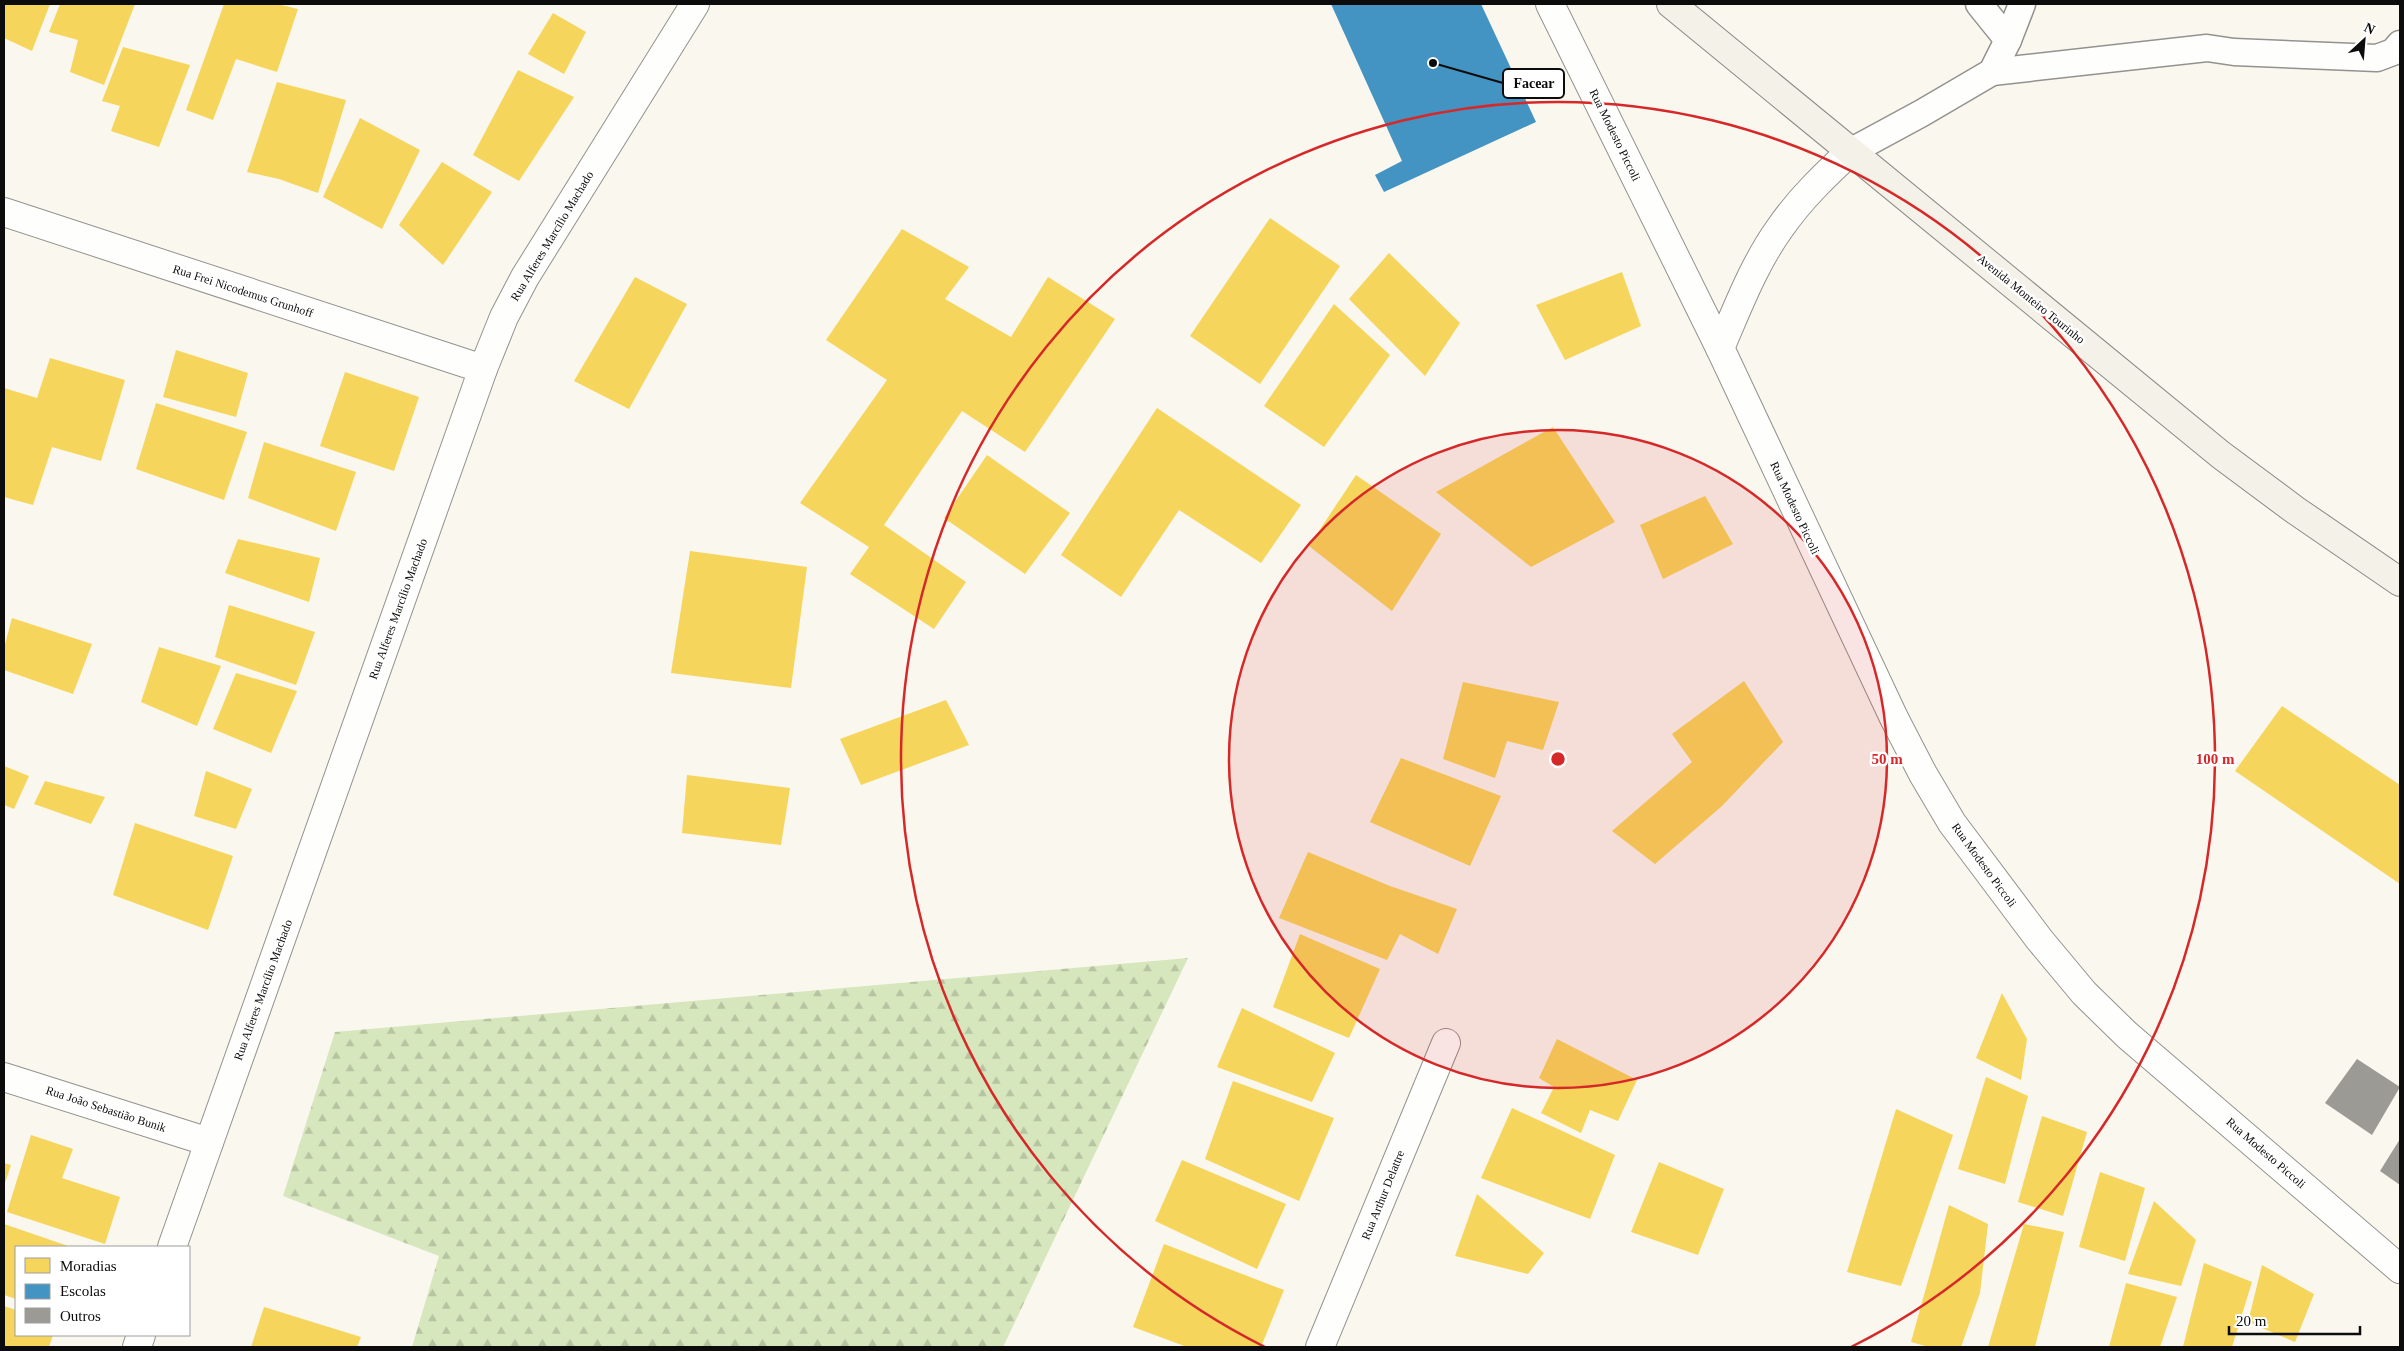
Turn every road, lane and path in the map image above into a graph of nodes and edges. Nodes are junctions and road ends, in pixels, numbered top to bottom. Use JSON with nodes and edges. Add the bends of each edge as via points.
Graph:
{"nodes":[{"id":1,"x":695,"y":4,"type":"edge"},
{"id":2,"x":1550,"y":4,"type":"edge"},
{"id":3,"x":1671,"y":4,"type":"edge"},
{"id":4,"x":1979,"y":4,"type":"edge"},
{"id":5,"x":2022,"y":4,"type":"edge"},
{"id":6,"x":2008,"y":40,"type":"junction"},
{"id":7,"x":2400,"y":44,"type":"edge"},
{"id":8,"x":1992,"y":72,"type":"junction"},
{"id":9,"x":1850,"y":152,"type":"junction"},
{"id":10,"x":4,"y":212,"type":"edge"},
{"id":11,"x":1720,"y":348,"type":"junction"},
{"id":12,"x":483,"y":369,"type":"junction"},
{"id":13,"x":2400,"y":582,"type":"edge"},
{"id":14,"x":1446,"y":1043,"type":"dead end"},
{"id":15,"x":4,"y":1077,"type":"edge"},
{"id":16,"x":209,"y":1142,"type":"junction"},
{"id":17,"x":172,"y":1246,"type":"edge"},
{"id":18,"x":2400,"y":1269,"type":"edge"},
{"id":19,"x":1320,"y":1347,"type":"edge"}],
"edges":[{"from":1,"to":12,"type":"street","name":"Rua Alferes Marcílio Machado","via":[[525,277]]},
{"from":2,"to":11,"type":"street","name":"Rua Modesto Piccoli"},
{"from":3,"to":9,"type":"main road","name":"Avenida Monteiro Tourinho"},
{"from":4,"to":6,"type":"lane"},
{"from":5,"to":6,"type":"lane"},
{"from":6,"to":8,"type":"lane"},
{"from":7,"to":8,"type":"lane","via":[[2393,52],[2377,58],[2207,48]]},
{"from":8,"to":9,"type":"lane"},
{"from":9,"to":11,"type":"street","via":[[1814,186],[1779,228],[1750,280]]},
{"from":9,"to":13,"type":"main road","name":"Avenida Monteiro Tourinho","via":[[2221,455]]},
{"from":10,"to":12,"type":"street","name":"Rua Frei Nicodemus Grunhoff"},
{"from":11,"to":18,"type":"street","name":"Rua Modesto Piccoli","via":[[1894,718],[1952,823],[1993,880],[2038,940],[2120,1028]]},
{"from":12,"to":16,"type":"street","name":"Rua Alferes Marcílio Machado"},
{"from":14,"to":19,"type":"street","name":"Rua Arthur Delattre"},
{"from":15,"to":16,"type":"street","name":"Rua João Sebastião Bunik"},
{"from":16,"to":17,"type":"street","name":"Rua Alferes Marcílio Machado"}]}
